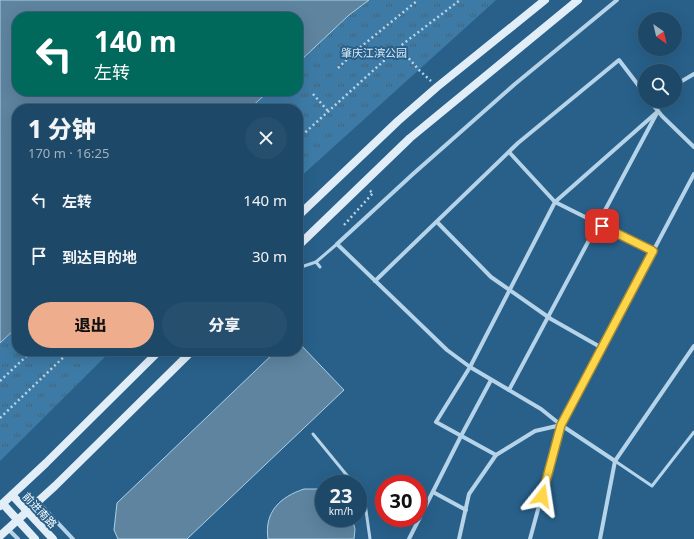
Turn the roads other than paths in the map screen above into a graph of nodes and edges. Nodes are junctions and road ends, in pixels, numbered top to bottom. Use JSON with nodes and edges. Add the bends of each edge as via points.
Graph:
{"nodes":[{"id":1,"x":544,"y":0,"type":"edge"},
{"id":2,"x":578,"y":0,"type":"edge"},
{"id":3,"x":618,"y":0,"type":"edge"},
{"id":4,"x":694,"y":74,"type":"edge"},
{"id":5,"x":682,"y":81,"type":"edge"},
{"id":6,"x":638,"y":85,"type":"edge"},
{"id":7,"x":656,"y":108,"type":"edge"},
{"id":8,"x":658,"y":111,"type":"junction"},
{"id":9,"x":694,"y":148,"type":"edge"},
{"id":10,"x":509,"y":152,"type":"junction"},
{"id":11,"x":694,"y":174,"type":"edge"},
{"id":12,"x":555,"y":202,"type":"junction"},
{"id":13,"x":303,"y":211,"type":"edge"},
{"id":14,"x":437,"y":222,"type":"junction"},
{"id":15,"x":599,"y":224,"type":"junction"},
{"id":16,"x":303,"y":241,"type":"edge"},
{"id":17,"x":337,"y":244,"type":"junction"},
{"id":18,"x":653,"y":251,"type":"junction"},
{"id":19,"x":316,"y":262,"type":"junction"},
{"id":20,"x":303,"y":267,"type":"edge"},
{"id":21,"x":320,"y":267,"type":"dead end"},
{"id":22,"x":375,"y":281,"type":"junction"},
{"id":23,"x":510,"y":290,"type":"junction"},
{"id":24,"x":548,"y":317,"type":"junction"},
{"id":25,"x":694,"y":346,"type":"edge"},
{"id":26,"x":602,"y":348,"type":"junction"},
{"id":27,"x":154,"y":356,"type":"edge"},
{"id":28,"x":187,"y":356,"type":"edge"},
{"id":29,"x":470,"y":367,"type":"junction"},
{"id":30,"x":491,"y":380,"type":"junction"},
{"id":31,"x":508,"y":390,"type":"junction"},
{"id":32,"x":561,"y":425,"type":"junction"},
{"id":33,"x":694,"y":432,"type":"edge"},
{"id":34,"x":313,"y":434,"type":"dead end"},
{"id":35,"x":461,"y":436,"type":"junction"},
{"id":36,"x":496,"y":455,"type":"junction"},
{"id":37,"x":615,"y":461,"type":"junction"},
{"id":38,"x":347,"y":475,"type":"edge"},
{"id":39,"x":433,"y":492,"type":"junction"},
{"id":40,"x":12,"y":495,"type":"junction"},
{"id":41,"x":38,"y":502,"type":"junction"},
{"id":42,"x":2,"y":505,"type":"edge"},
{"id":43,"x":466,"y":510,"type":"junction"},
{"id":44,"x":27,"y":512,"type":"junction"},
{"id":45,"x":367,"y":518,"type":"edge"},
{"id":46,"x":17,"y":520,"type":"junction"},
{"id":47,"x":8,"y":529,"type":"junction"},
{"id":48,"x":0,"y":536,"type":"edge"},
{"id":49,"x":18,"y":539,"type":"edge"},
{"id":50,"x":35,"y":539,"type":"edge"},
{"id":51,"x":53,"y":539,"type":"edge"},
{"id":52,"x":73,"y":539,"type":"edge"},
{"id":53,"x":370,"y":539,"type":"edge"},
{"id":54,"x":409,"y":539,"type":"edge"},
{"id":55,"x":460,"y":539,"type":"edge"},
{"id":56,"x":530,"y":539,"type":"edge"},
{"id":57,"x":600,"y":539,"type":"edge"}],
"edges":[{"from":1,"to":13,"type":"main road","via":[[398,121]]},
{"from":2,"to":16,"type":"main road","via":[[410,138]]},
{"from":3,"to":17,"type":"street","via":[[515,84]]},
{"from":4,"to":5,"type":"street"},
{"from":6,"to":10,"type":"street","via":[[618,60]]},
{"from":7,"to":8,"type":"street"},
{"from":8,"to":9,"type":"street"},
{"from":8,"to":12,"type":"street"},
{"from":8,"to":15,"type":"street"},
{"from":10,"to":12,"type":"street"},
{"from":10,"to":14,"type":"street"},
{"from":11,"to":18,"type":"street"},
{"from":12,"to":15,"type":"street"},
{"from":12,"to":23,"type":"street"},
{"from":14,"to":22,"type":"street"},
{"from":14,"to":23,"type":"street","via":[[491,277]]},
{"from":15,"to":18,"type":"street"},
{"from":15,"to":24,"type":"street"},
{"from":17,"to":19,"type":"lane"},
{"from":17,"to":22,"type":"street"},
{"from":18,"to":26,"type":"street"},
{"from":19,"to":20,"type":"lane"},
{"from":19,"to":21,"type":"lane"},
{"from":22,"to":29,"type":"street","via":[[447,350]]},
{"from":23,"to":24,"type":"street"},
{"from":23,"to":29,"type":"street"},
{"from":24,"to":26,"type":"street"},
{"from":24,"to":31,"type":"street"},
{"from":25,"to":37,"type":"street"},
{"from":26,"to":32,"type":"street"},
{"from":27,"to":40,"type":"main road"},
{"from":28,"to":41,"type":"main road"},
{"from":29,"to":30,"type":"street"},
{"from":29,"to":35,"type":"street","via":[[436,422]]},
{"from":30,"to":31,"type":"street"},
{"from":30,"to":35,"type":"street"},
{"from":31,"to":32,"type":"street","via":[[541,409]]},
{"from":32,"to":36,"type":"street","via":[[535,431]]},
{"from":32,"to":37,"type":"street"},
{"from":32,"to":56,"type":"street"},
{"from":33,"to":37,"type":"lane","via":[[652,486]]},
{"from":34,"to":38,"type":"lane"},
{"from":35,"to":36,"type":"street"},
{"from":35,"to":39,"type":"street"},
{"from":36,"to":43,"type":"street","via":[[469,494]]},
{"from":37,"to":57,"type":"street"},
{"from":39,"to":43,"type":"street"},
{"from":39,"to":54,"type":"street"},
{"from":40,"to":42,"type":"main road"},
{"from":40,"to":44,"type":"main road","name":"前进南路"},
{"from":41,"to":44,"type":"main road"},
{"from":41,"to":52,"type":"street","name":"前进南路"},
{"from":42,"to":46,"type":"main road","name":"前进南路"},
{"from":43,"to":55,"type":"street"},
{"from":44,"to":46,"type":"main road"},
{"from":44,"to":51,"type":"main road","name":"前进南路"},
{"from":45,"to":53,"type":"lane"},
{"from":46,"to":47,"type":"main road"},
{"from":46,"to":50,"type":"main road","name":"前进南路"},
{"from":47,"to":48,"type":"main road"},
{"from":47,"to":49,"type":"street"}]}
